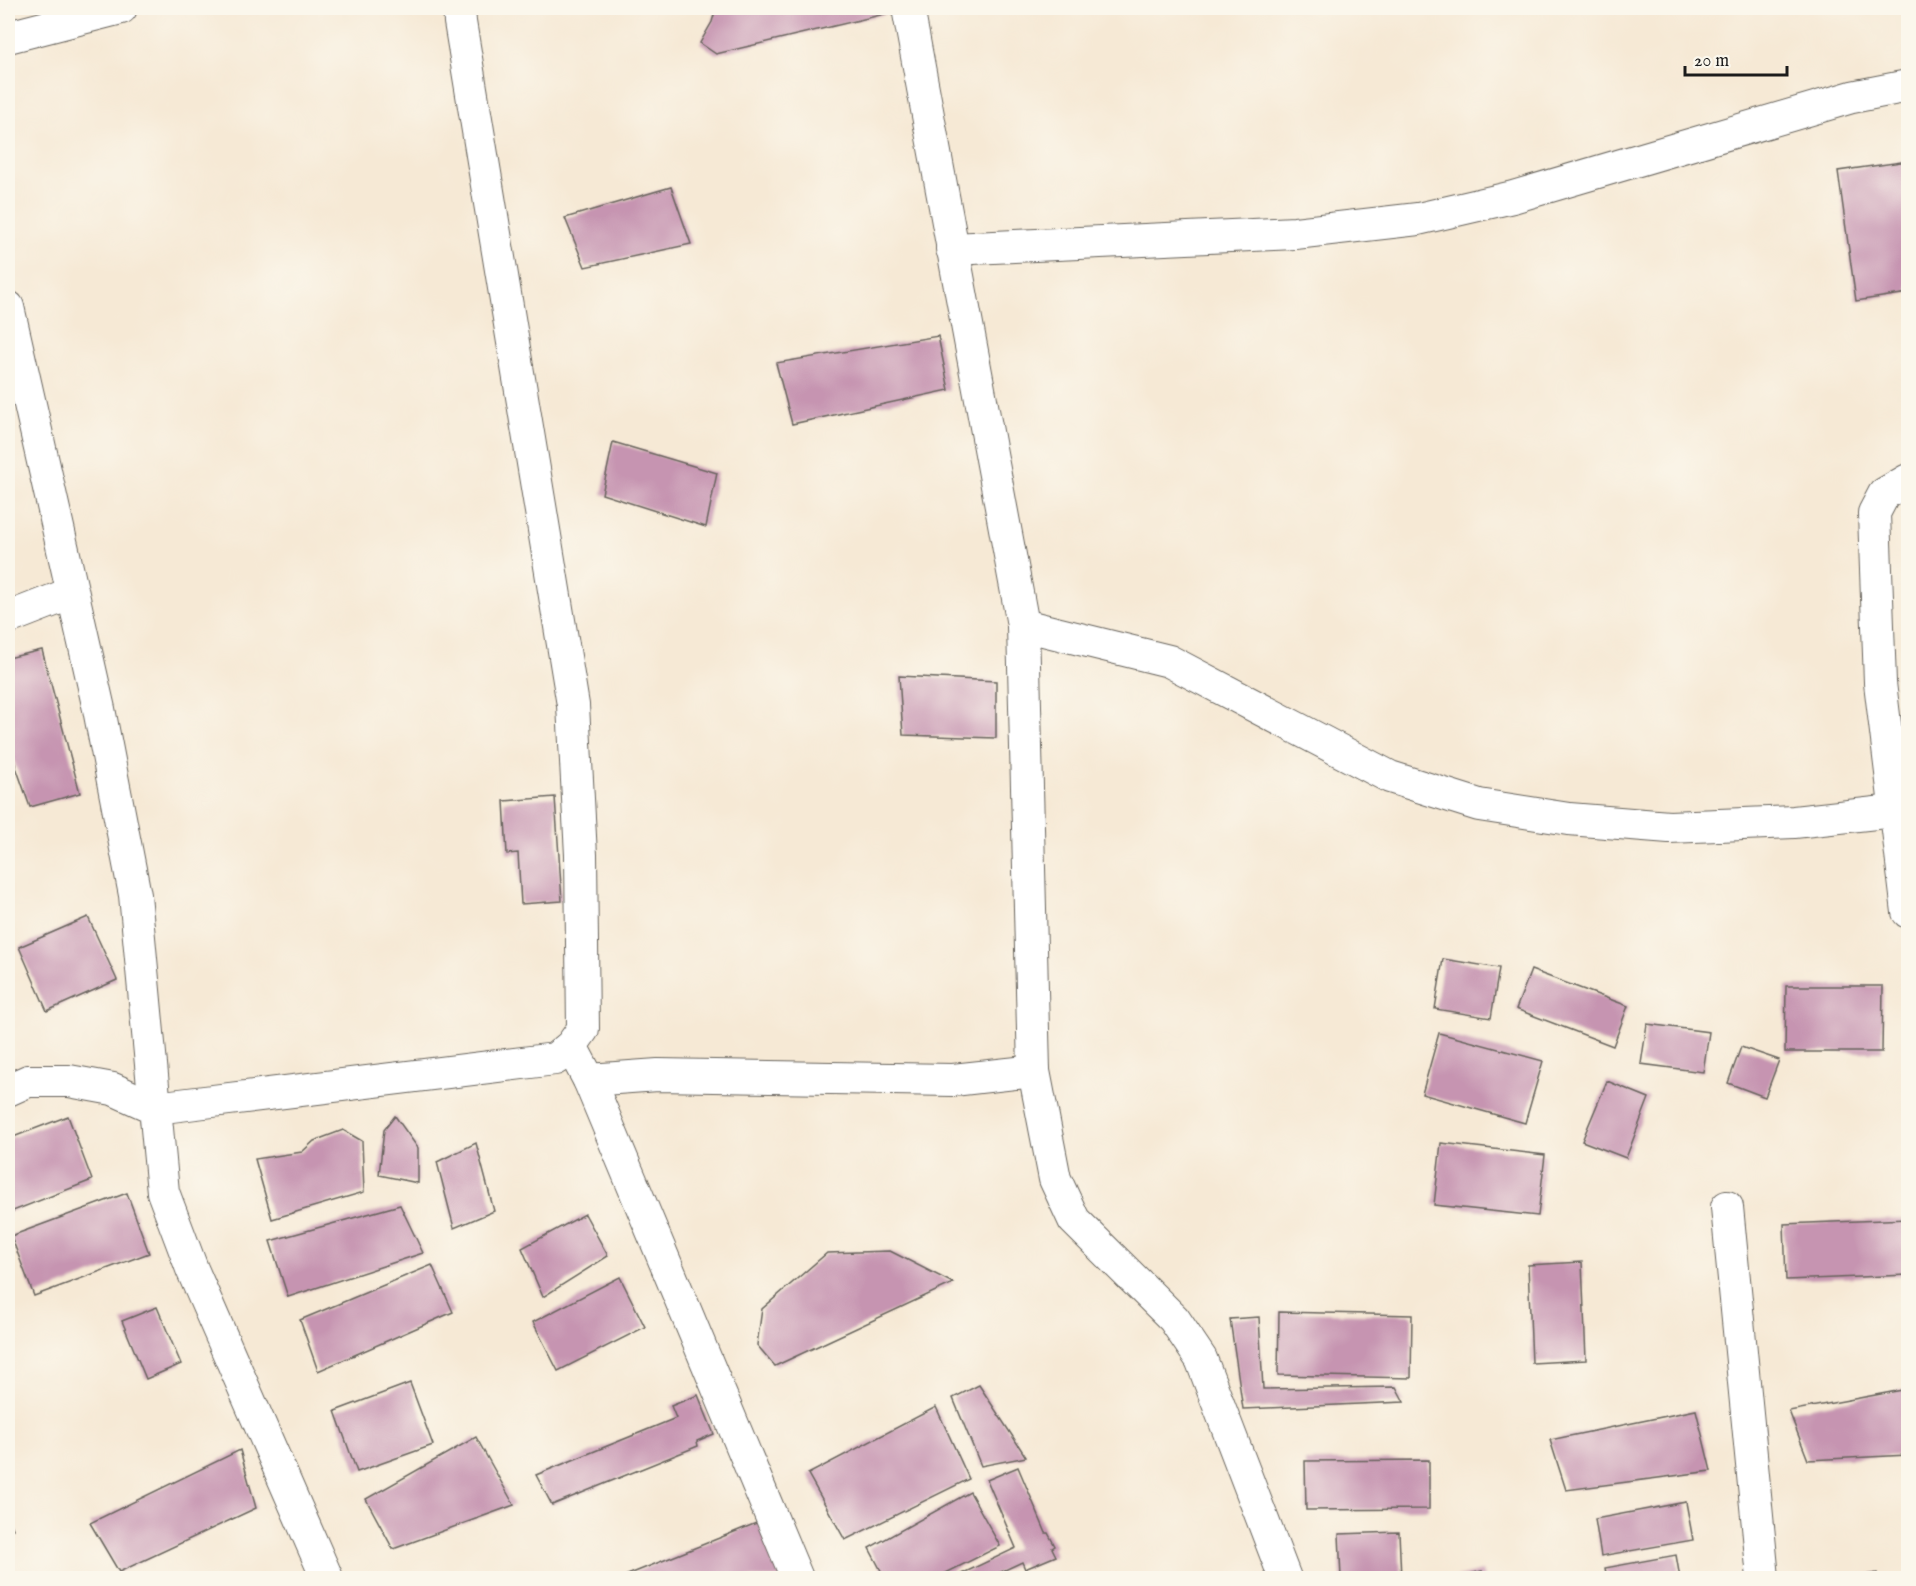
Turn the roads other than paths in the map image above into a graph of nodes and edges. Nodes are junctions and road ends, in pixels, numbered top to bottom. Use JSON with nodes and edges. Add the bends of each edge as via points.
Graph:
{"nodes":[{"id":1,"x":121,"y":8,"type":"edge"},
{"id":2,"x":459,"y":8,"type":"edge"},
{"id":3,"x":908,"y":8,"type":"edge"},
{"id":4,"x":8,"y":37,"type":"edge"},
{"id":5,"x":1908,"y":86,"type":"edge"},
{"id":6,"x":952,"y":249,"type":"junction"},
{"id":7,"x":8,"y":307,"type":"edge"},
{"id":8,"x":1908,"y":480,"type":"edge"},
{"id":9,"x":72,"y":593,"type":"junction"},
{"id":10,"x":8,"y":618,"type":"edge"},
{"id":11,"x":1023,"y":625,"type":"junction"},
{"id":12,"x":1894,"y":811,"type":"junction"},
{"id":13,"x":1908,"y":912,"type":"edge"},
{"id":14,"x":571,"y":1046,"type":"junction"},
{"id":15,"x":1035,"y":1071,"type":"junction"},
{"id":16,"x":589,"y":1080,"type":"junction"},
{"id":17,"x":8,"y":1090,"type":"edge"},
{"id":18,"x":155,"y":1108,"type":"junction"},
{"id":19,"x":1727,"y":1207,"type":"dead end"},
{"id":20,"x":327,"y":1578,"type":"edge"},
{"id":21,"x":797,"y":1578,"type":"edge"},
{"id":22,"x":1285,"y":1578,"type":"edge"},
{"id":23,"x":1763,"y":1578,"type":"edge"}],
"edges":[{"from":1,"to":4,"type":"street"},
{"from":2,"to":14,"type":"street","via":[[573,705],[581,855],[583,1029]]},
{"from":3,"to":6,"type":"street"},
{"from":5,"to":6,"type":"street","via":[[1852,97],[1513,197],[1418,219],[1295,233]]},
{"from":6,"to":11,"type":"street"},
{"from":7,"to":9,"type":"street"},
{"from":8,"to":12,"type":"street","via":[[1884,494],[1874,513],[1880,683]]},
{"from":9,"to":10,"type":"street"},
{"from":9,"to":18,"type":"street","via":[[135,895]]},
{"from":11,"to":12,"type":"street","via":[[1169,660],[1390,777],[1479,805],[1569,819],[1669,827],[1794,822]]},
{"from":11,"to":15,"type":"street"},
{"from":12,"to":13,"type":"street"},
{"from":14,"to":16,"type":"street"},
{"from":14,"to":18,"type":"street","via":[[555,1059]]},
{"from":15,"to":16,"type":"street","via":[[953,1080],[658,1075]]},
{"from":15,"to":22,"type":"street","via":[[1055,1179],[1074,1220],[1174,1319],[1201,1359]]},
{"from":16,"to":21,"type":"street"},
{"from":17,"to":18,"type":"street","via":[[28,1081],[69,1081],[113,1089]]},
{"from":18,"to":20,"type":"street","via":[[164,1192],[192,1269]]},
{"from":19,"to":23,"type":"street"}]}
